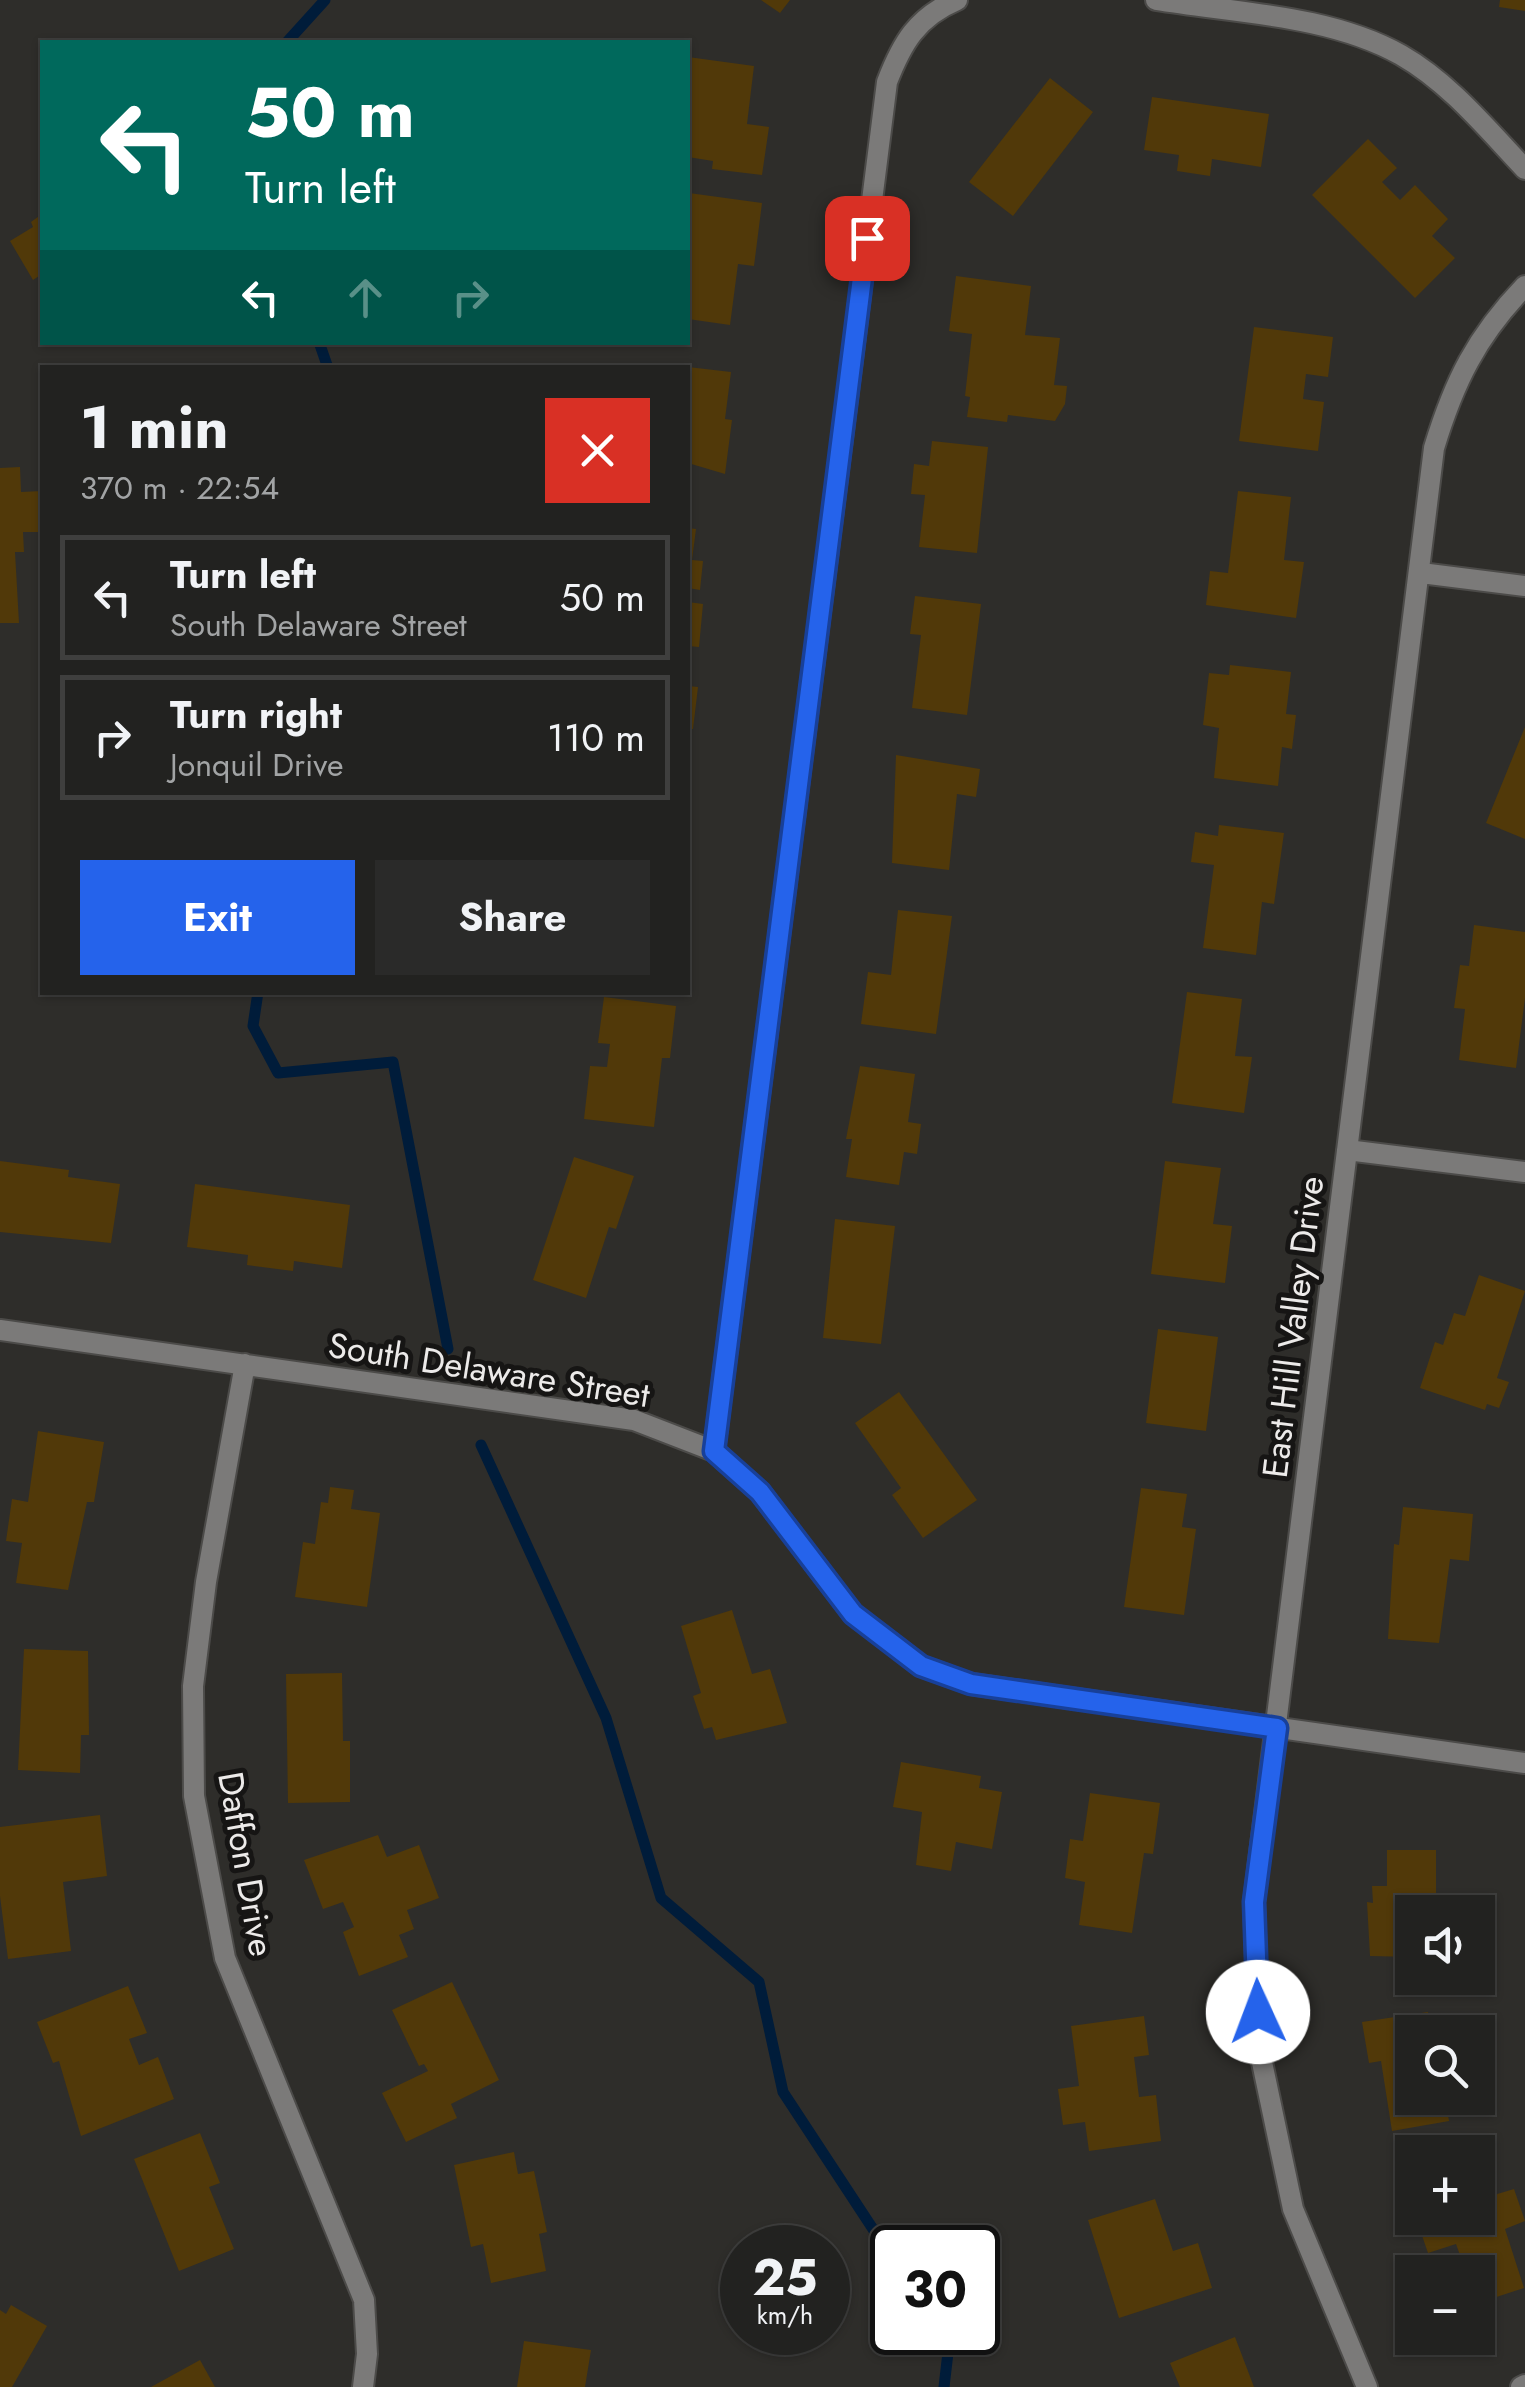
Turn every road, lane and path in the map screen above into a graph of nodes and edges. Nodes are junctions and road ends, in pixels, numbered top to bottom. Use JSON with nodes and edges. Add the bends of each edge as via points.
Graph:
{"nodes":[{"id":1,"x":956,"y":0,"type":"edge"},
{"id":2,"x":1156,"y":0,"type":"edge"},
{"id":3,"x":1525,"y":169,"type":"edge"},
{"id":4,"x":1525,"y":286,"type":"edge"},
{"id":5,"x":1422,"y":573,"type":"junction"},
{"id":6,"x":1525,"y":586,"type":"edge"},
{"id":7,"x":1347,"y":1150,"type":"junction"},
{"id":8,"x":1525,"y":1172,"type":"edge"},
{"id":9,"x":0,"y":1330,"type":"edge"},
{"id":10,"x":245,"y":1364,"type":"junction"},
{"id":11,"x":714,"y":1451,"type":"junction"},
{"id":12,"x":1277,"y":1728,"type":"junction"},
{"id":13,"x":1525,"y":1764,"type":"edge"},
{"id":14,"x":363,"y":2387,"type":"edge"},
{"id":15,"x":1367,"y":2387,"type":"edge"}],
"edges":[{"from":1,"to":11,"type":"street","via":[[930,12],[902,43],[887,82]]},
{"from":2,"to":3,"type":"street","via":[[1334,28],[1400,54],[1448,88]]},
{"from":4,"to":5,"type":"street","name":"East Hill Valley Drive","via":[[1453,385],[1434,448]]},
{"from":5,"to":6,"type":"street"},
{"from":5,"to":7,"type":"street","name":"East Hill Valley Drive"},
{"from":7,"to":8,"type":"street"},
{"from":7,"to":12,"type":"street","name":"East Hill Valley Drive"},
{"from":9,"to":10,"type":"street","name":"South Delaware Street"},
{"from":10,"to":11,"type":"street","name":"South Delaware Street","via":[[634,1420]]},
{"from":10,"to":14,"type":"street","name":"Daffon Drive","via":[[195,1669],[194,1796],[225,1958],[352,2265],[367,2318]]},
{"from":11,"to":12,"type":"street","name":"South Delaware Street","via":[[760,1492],[853,1614],[921,1666],[971,1684]]},
{"from":12,"to":13,"type":"street","name":"South Delaware Street"},
{"from":12,"to":15,"type":"street","name":"East Hill Valley Drive","via":[[1254,1902],[1259,2048],[1293,2208]]}]}
